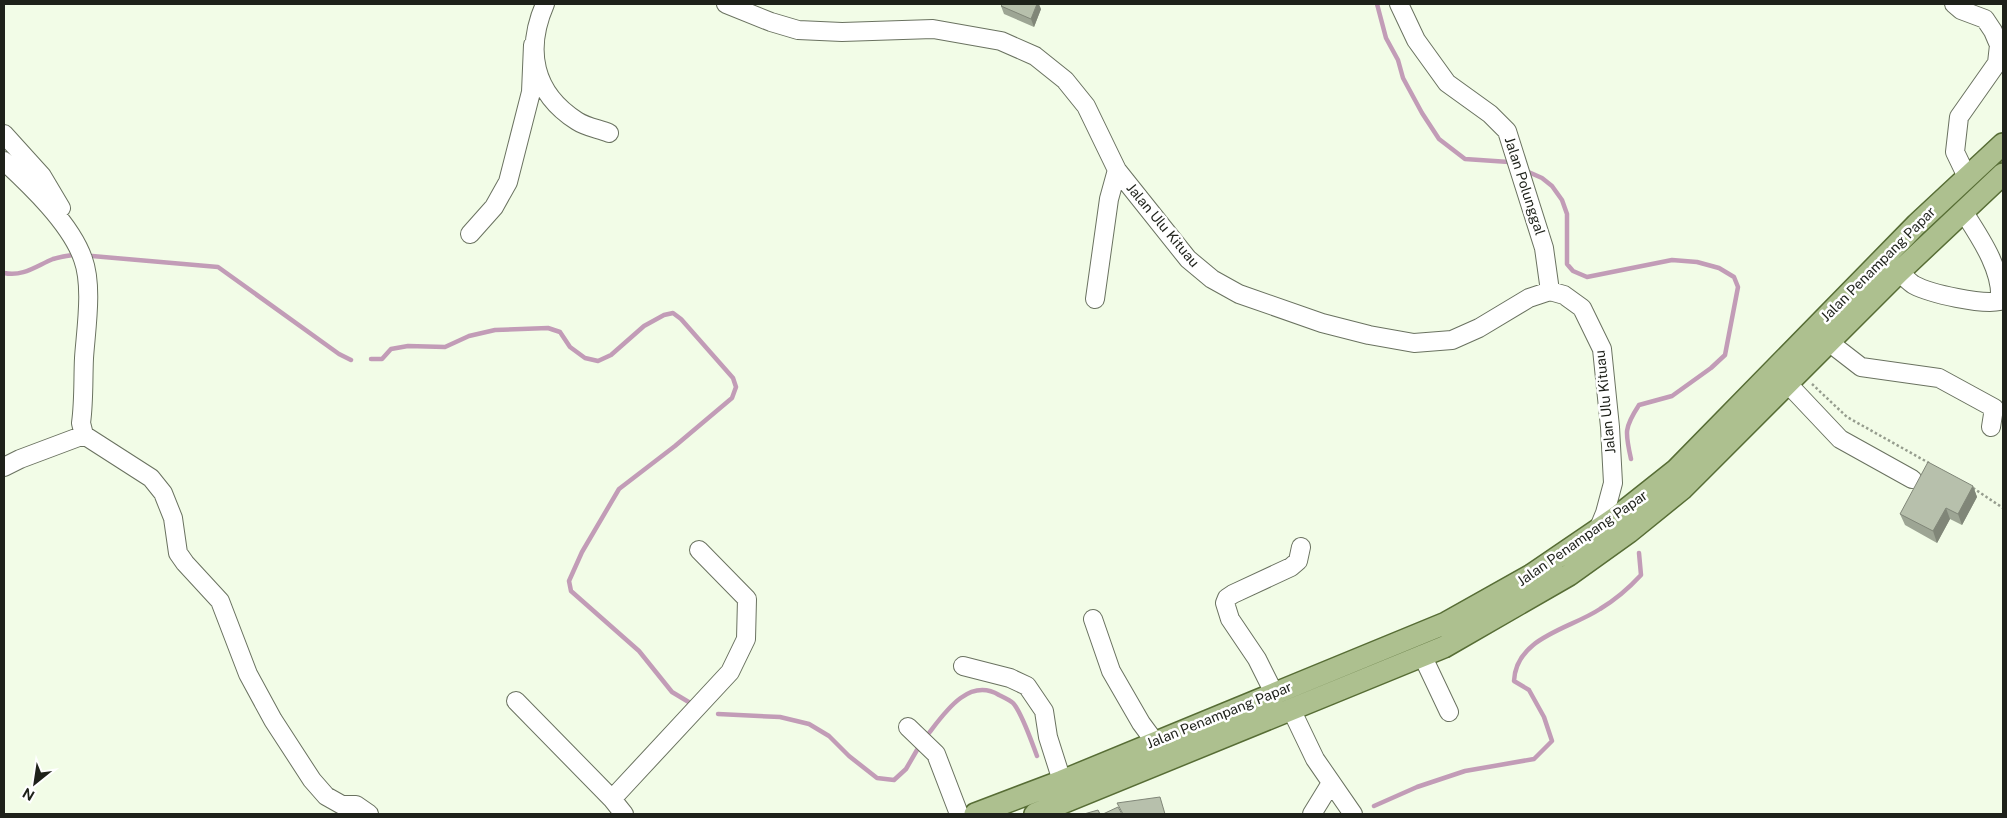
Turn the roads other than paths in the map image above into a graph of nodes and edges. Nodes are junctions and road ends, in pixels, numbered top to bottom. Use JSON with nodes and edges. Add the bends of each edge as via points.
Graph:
{"nodes":[{"id":1,"x":544,"y":4,"type":"edge"},
{"id":2,"x":726,"y":4,"type":"edge"},
{"id":3,"x":1399,"y":4,"type":"edge"},
{"id":4,"x":1954,"y":4,"type":"edge"},
{"id":5,"x":533,"y":45,"type":"junction"},
{"id":6,"x":610,"y":133,"type":"dead end"},
{"id":7,"x":5,"y":136,"type":"edge"},
{"id":8,"x":2003,"y":144,"type":"edge"},
{"id":9,"x":4,"y":161,"type":"edge"},
{"id":10,"x":1117,"y":170,"type":"junction"},
{"id":11,"x":1967,"y":177,"type":"junction"},
{"id":12,"x":1998,"y":178,"type":"edge"},
{"id":13,"x":1963,"y":211,"type":"junction"},
{"id":14,"x":470,"y":234,"type":"dead end"},
{"id":15,"x":73,"y":238,"type":"junction"},
{"id":16,"x":1899,"y":272,"type":"junction"},
{"id":17,"x":1550,"y":291,"type":"junction"},
{"id":18,"x":1095,"y":299,"type":"dead end"},
{"id":19,"x":1830,"y":343,"type":"junction"},
{"id":20,"x":1794,"y":379,"type":"junction"},
{"id":21,"x":1991,"y":427,"type":"dead end"},
{"id":22,"x":84,"y":435,"type":"junction"},
{"id":23,"x":4,"y":467,"type":"edge"},
{"id":24,"x":1912,"y":479,"type":"dead end"},
{"id":25,"x":1613,"y":483,"type":"junction"},
{"id":26,"x":1641,"y":498,"type":"junction"},
{"id":27,"x":1598,"y":530,"type":"junction"},
{"id":28,"x":1301,"y":547,"type":"dead end"},
{"id":29,"x":698,"y":550,"type":"dead end"},
{"id":30,"x":1093,"y":619,"type":"dead end"},
{"id":31,"x":1422,"y":656,"type":"junction"},
{"id":32,"x":963,"y":666,"type":"dead end"},
{"id":33,"x":1274,"y":693,"type":"junction"},
{"id":34,"x":516,"y":702,"type":"dead end"},
{"id":35,"x":1291,"y":709,"type":"junction"},
{"id":36,"x":1449,"y":712,"type":"dead end"},
{"id":37,"x":908,"y":726,"type":"dead end"},
{"id":38,"x":1154,"y":742,"type":"junction"},
{"id":39,"x":1062,"y":781,"type":"junction"},
{"id":40,"x":1331,"y":783,"type":"junction"},
{"id":41,"x":612,"y":799,"type":"junction"},
{"id":42,"x":979,"y":813,"type":"edge"},
{"id":43,"x":369,"y":814,"type":"edge"},
{"id":44,"x":624,"y":814,"type":"edge"},
{"id":45,"x":959,"y":814,"type":"edge"},
{"id":46,"x":1010,"y":814,"type":"edge"},
{"id":47,"x":1038,"y":814,"type":"edge"},
{"id":48,"x":1312,"y":814,"type":"edge"},
{"id":49,"x":1353,"y":814,"type":"edge"}],
"edges":[{"from":1,"to":5,"type":"street"},
{"from":2,"to":10,"type":"street","name":"Jalan Ulu Kituau","via":[[798,30],[934,29],[1001,41],[1035,56],[1065,80],[1086,106]]},
{"from":3,"to":17,"type":"street","name":"Jalan Polunggal","via":[[1416,40],[1447,83],[1490,114],[1507,131],[1544,248]]},
{"from":4,"to":11,"type":"street","via":[[1985,19],[1999,45],[1997,63],[1959,117],[1955,152]]},
{"from":5,"to":6,"type":"street","via":[[538,76],[546,93],[578,122]]},
{"from":5,"to":14,"type":"street","via":[[531,92],[508,182],[494,207]]},
{"from":7,"to":15,"type":"street","via":[[42,176],[69,222]]},
{"from":8,"to":11,"type":"main road","name":"Jalan Penampang Papar"},
{"from":9,"to":15,"type":"street","via":[[42,199]]},
{"from":10,"to":17,"type":"street","name":"Jalan Ulu Kituau","via":[[1188,259],[1212,279],[1239,294],[1332,325],[1414,343],[1452,340],[1529,298]]},
{"from":10,"to":18,"type":"street","via":[[1109,199]]},
{"from":11,"to":26,"type":"main road","name":"Jalan Penampang Papar","via":[[1676,470]]},
{"from":12,"to":13,"type":"main road","name":"Jalan Penampang Papar"},
{"from":13,"to":16,"type":"main road","name":"Jalan Penampang Papar"},
{"from":13,"to":16,"type":"street","via":[[1991,261],[2001,288],[2000,301],[1990,303],[1944,295],[1914,285]]},
{"from":15,"to":22,"type":"street","via":[[86,274],[81,423]]},
{"from":16,"to":19,"type":"main road","name":"Jalan Penampang Papar"},
{"from":17,"to":25,"type":"street","name":"Jalan Ulu Kituau","via":[[1564,295],[1582,308],[1602,350]]},
{"from":19,"to":20,"type":"main road","name":"Jalan Penampang Papar"},
{"from":19,"to":21,"type":"street","via":[[1860,367],[1939,378],[1994,408]]},
{"from":20,"to":24,"type":"street","via":[[1840,439]]},
{"from":20,"to":31,"type":"main road","name":"Jalan Penampang Papar","via":[[1682,489],[1629,532],[1569,575],[1444,647]]},
{"from":22,"to":23,"type":"street"},
{"from":22,"to":43,"type":"street","via":[[151,478],[163,493],[173,518],[178,553],[220,601],[248,674],[312,780],[326,796],[342,805],[356,805]]},
{"from":25,"to":26,"type":"street","via":[[1625,498]]},
{"from":25,"to":27,"type":"street","name":"Jalan Ulu Kituau"},
{"from":26,"to":27,"type":"main road","name":"Jalan Penampang Papar"},
{"from":27,"to":33,"type":"main road","name":"Jalan Penampang Papar","via":[[1532,574],[1446,623]]},
{"from":28,"to":33,"type":"street","via":[[1298,561],[1290,567],[1232,594],[1225,603],[1230,619],[1257,659]]},
{"from":29,"to":41,"type":"street","via":[[747,598],[746,639],[730,672]]},
{"from":30,"to":38,"type":"street","via":[[1112,671],[1140,724]]},
{"from":31,"to":35,"type":"main road","name":"Jalan Penampang Papar"},
{"from":31,"to":36,"type":"street"},
{"from":32,"to":39,"type":"street","via":[[1010,678],[1027,686],[1044,711],[1048,737]]},
{"from":33,"to":38,"type":"main road","name":"Jalan Penampang Papar"},
{"from":34,"to":41,"type":"street"},
{"from":35,"to":40,"type":"street","via":[[1315,759]]},
{"from":35,"to":47,"type":"main road","name":"Jalan Penampang Papar"},
{"from":37,"to":45,"type":"street","via":[[936,754]]},
{"from":38,"to":39,"type":"main road","name":"Jalan Penampang Papar"},
{"from":39,"to":42,"type":"main road","name":"Jalan Penampang Papar"},
{"from":40,"to":48,"type":"street"},
{"from":40,"to":49,"type":"street"},
{"from":41,"to":44,"type":"street"},
{"from":42,"to":46,"type":"main road"}]}
